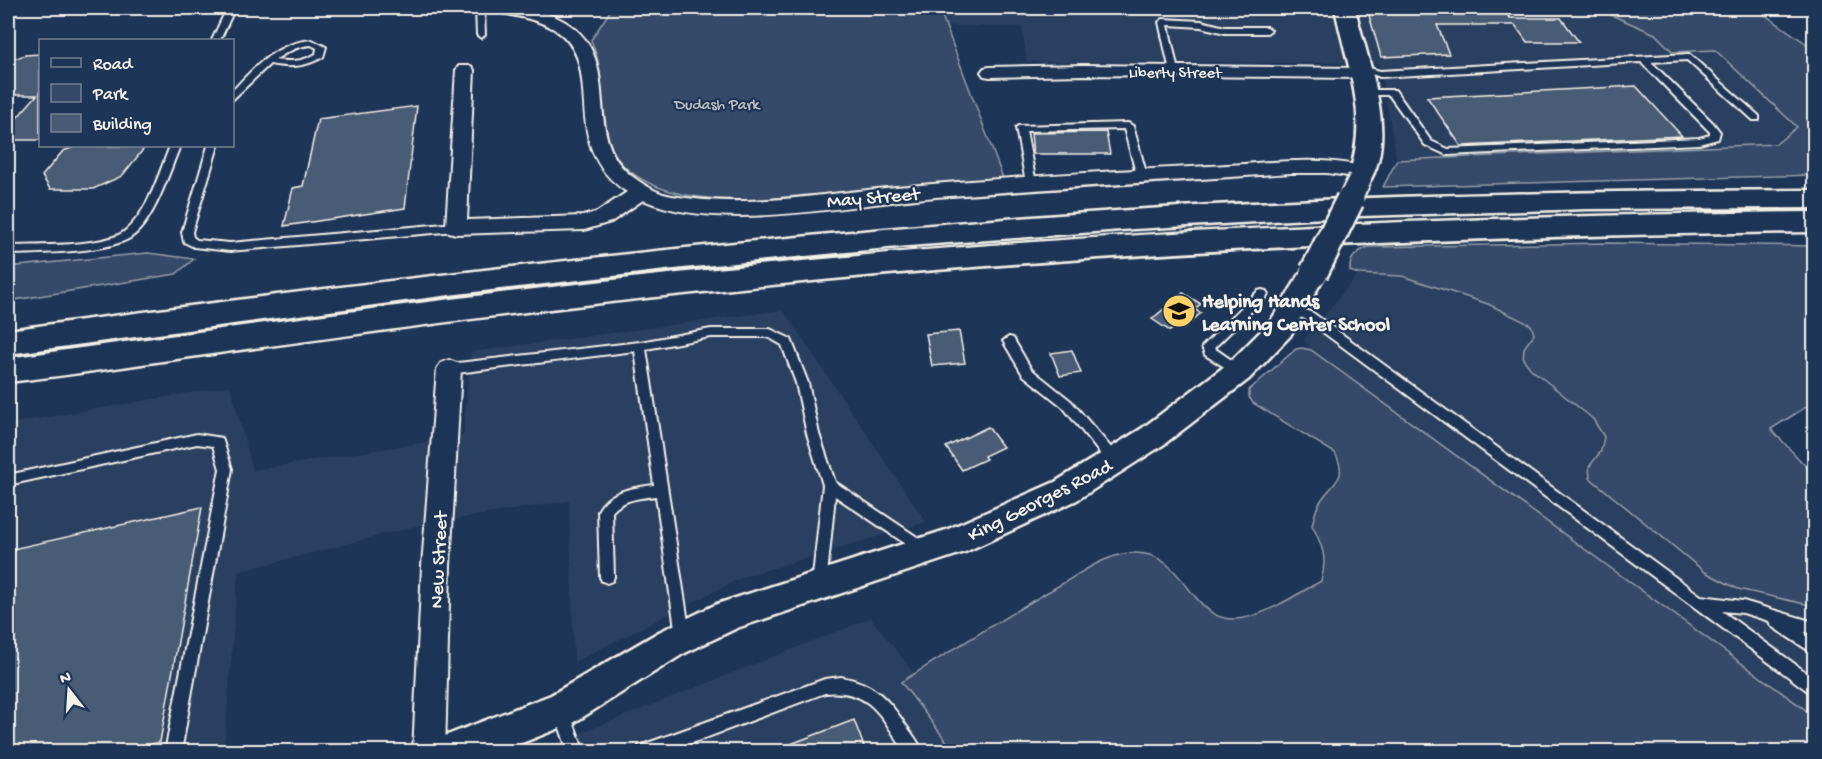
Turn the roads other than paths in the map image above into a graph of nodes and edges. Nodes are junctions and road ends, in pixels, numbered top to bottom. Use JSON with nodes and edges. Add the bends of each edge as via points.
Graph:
{"nodes":[{"id":1,"x":231,"y":8,"type":"edge"},
{"id":2,"x":480,"y":8,"type":"edge"},
{"id":3,"x":503,"y":8,"type":"edge"},
{"id":4,"x":1345,"y":9,"type":"edge"},
{"id":5,"x":1267,"y":30,"type":"dead end"},
{"id":6,"x":481,"y":35,"type":"dead end"},
{"id":7,"x":216,"y":39,"type":"edge"},
{"id":8,"x":1644,"y":60,"type":"junction"},
{"id":9,"x":269,"y":62,"type":"junction"},
{"id":10,"x":465,"y":70,"type":"dead end"},
{"id":11,"x":1174,"y":71,"type":"junction"},
{"id":12,"x":990,"y":72,"type":"dead end"},
{"id":13,"x":1362,"y":78,"type":"junction"},
{"id":14,"x":234,"y":95,"type":"edge"},
{"id":15,"x":1756,"y":118,"type":"dead end"},
{"id":16,"x":175,"y":147,"type":"edge"},
{"id":17,"x":213,"y":147,"type":"edge"},
{"id":18,"x":1142,"y":176,"type":"junction"},
{"id":19,"x":1361,"y":176,"type":"junction"},
{"id":20,"x":1031,"y":183,"type":"junction"},
{"id":21,"x":641,"y":192,"type":"junction"},
{"id":22,"x":1815,"y":199,"type":"edge"},
{"id":23,"x":1815,"y":222,"type":"edge"},
{"id":24,"x":456,"y":227,"type":"junction"},
{"id":25,"x":8,"y":250,"type":"edge"},
{"id":26,"x":409,"y":287,"type":"junction"},
{"id":27,"x":1262,"y":294,"type":"dead end"},
{"id":28,"x":1294,"y":309,"type":"junction"},
{"id":29,"x":8,"y":321,"type":"edge"},
{"id":30,"x":262,"y":335,"type":"junction"},
{"id":31,"x":1009,"y":340,"type":"dead end"},
{"id":32,"x":8,"y":342,"type":"edge"},
{"id":33,"x":640,"y":346,"type":"junction"},
{"id":34,"x":449,"y":369,"type":"joint"},
{"id":35,"x":8,"y":370,"type":"edge"},
{"id":36,"x":1239,"y":371,"type":"junction"},
{"id":37,"x":8,"y":379,"type":"edge"},
{"id":38,"x":1115,"y":462,"type":"junction"},
{"id":39,"x":8,"y":480,"type":"edge"},
{"id":40,"x":830,"y":485,"type":"junction"},
{"id":41,"x":662,"y":490,"type":"junction"},
{"id":42,"x":927,"y":551,"type":"junction"},
{"id":43,"x":607,"y":577,"type":"dead end"},
{"id":44,"x":819,"y":585,"type":"junction"},
{"id":45,"x":1698,"y":602,"type":"junction"},
{"id":46,"x":1768,"y":615,"type":"junction"},
{"id":47,"x":1815,"y":628,"type":"edge"},
{"id":48,"x":683,"y":637,"type":"junction"},
{"id":49,"x":1815,"y":647,"type":"edge"},
{"id":50,"x":1815,"y":687,"type":"edge"},
{"id":51,"x":562,"y":709,"type":"junction"},
{"id":52,"x":173,"y":752,"type":"edge"},
{"id":53,"x":429,"y":752,"type":"edge"},
{"id":54,"x":450,"y":752,"type":"edge"},
{"id":55,"x":576,"y":752,"type":"edge"},
{"id":56,"x":645,"y":752,"type":"edge"},
{"id":57,"x":915,"y":752,"type":"edge"}],
"edges":[{"from":1,"to":7,"type":"lane"},
{"from":2,"to":6,"type":"lane"},
{"from":3,"to":21,"type":"street","name":"May Street","via":[[520,10],[557,25],[584,49],[600,152],[613,171]]},
{"from":4,"to":13,"type":"street","name":"King Georges Road"},
{"from":5,"to":11,"type":"lane","via":[[1226,30],[1163,22]]},
{"from":8,"to":13,"type":"lane"},
{"from":8,"to":13,"type":"lane","via":[[1715,132],[1715,137],[1448,152],[1428,143],[1392,92]]},
{"from":8,"to":15,"type":"lane","via":[[1689,57]]},
{"from":9,"to":9,"type":"lane","via":[[297,65],[320,55],[322,47],[305,40],[285,48]]},
{"from":9,"to":14,"type":"lane"},
{"from":10,"to":24,"type":"street"},
{"from":11,"to":12,"type":"street","name":"Liberty Street"},
{"from":11,"to":13,"type":"street","name":"Liberty Street"},
{"from":13,"to":19,"type":"street","name":"King Georges Road","via":[[1371,137]]},
{"from":16,"to":25,"type":"lane","via":[[154,196],[126,235],[105,242]]},
{"from":17,"to":24,"type":"lane","via":[[186,232],[188,240],[194,243],[230,247]]},
{"from":18,"to":19,"type":"street","name":"May Street","via":[[1322,168]]},
{"from":18,"to":20,"type":"street","name":"May Street"},
{"from":18,"to":20,"type":"lane","via":[[1128,126],[1021,128]]},
{"from":19,"to":28,"type":"street","name":"King Georges Road","bridge":true},
{"from":20,"to":21,"type":"street","name":"May Street","via":[[751,207],[696,207],[666,202]]},
{"from":21,"to":24,"type":"street","via":[[604,217],[584,223]]},
{"from":22,"to":26,"type":"highway","via":[[1495,203],[1157,219],[784,248]]},
{"from":23,"to":30,"type":"highway","via":[[1451,228],[1024,252],[638,288]]},
{"from":26,"to":29,"type":"highway","via":[[189,300]]},
{"from":26,"to":32,"type":"highway"},
{"from":27,"to":36,"type":"lane","via":[[1208,347],[1209,352]]},
{"from":28,"to":36,"type":"street","name":"King Georges Road","via":[[1272,339]]},
{"from":28,"to":45,"type":"lane","via":[[1309,316]]},
{"from":30,"to":35,"type":"highway"},
{"from":30,"to":37,"type":"highway"},
{"from":31,"to":38,"type":"lane","via":[[1027,372],[1067,404]]},
{"from":33,"to":34,"type":"lane"},
{"from":33,"to":40,"type":"lane","via":[[711,333],[770,333],[787,342]]},
{"from":33,"to":41,"type":"lane"},
{"from":34,"to":53,"type":"street","name":"New Street"},
{"from":36,"to":38,"type":"street","name":"King Georges Road"},
{"from":38,"to":42,"type":"street","name":"King Georges Road","via":[[1046,501]]},
{"from":39,"to":52,"type":"lane","via":[[197,439],[218,442],[226,469]]},
{"from":40,"to":42,"type":"lane"},
{"from":40,"to":44,"type":"lane"},
{"from":41,"to":43,"type":"lane","via":[[619,498],[608,505]]},
{"from":41,"to":48,"type":"lane"},
{"from":42,"to":44,"type":"street","name":"King Georges Road"},
{"from":44,"to":48,"type":"street","name":"King Georges Road","via":[[729,615]]},
{"from":45,"to":46,"type":"lane","via":[[1743,607]]},
{"from":45,"to":50,"type":"lane"},
{"from":46,"to":47,"type":"lane"},
{"from":46,"to":49,"type":"lane"},
{"from":48,"to":51,"type":"street","name":"King Georges Road"},
{"from":51,"to":54,"type":"street","name":"King Georges Road"},
{"from":51,"to":55,"type":"lane"},
{"from":56,"to":57,"type":"lane","via":[[842,683],[867,692]]}]}
